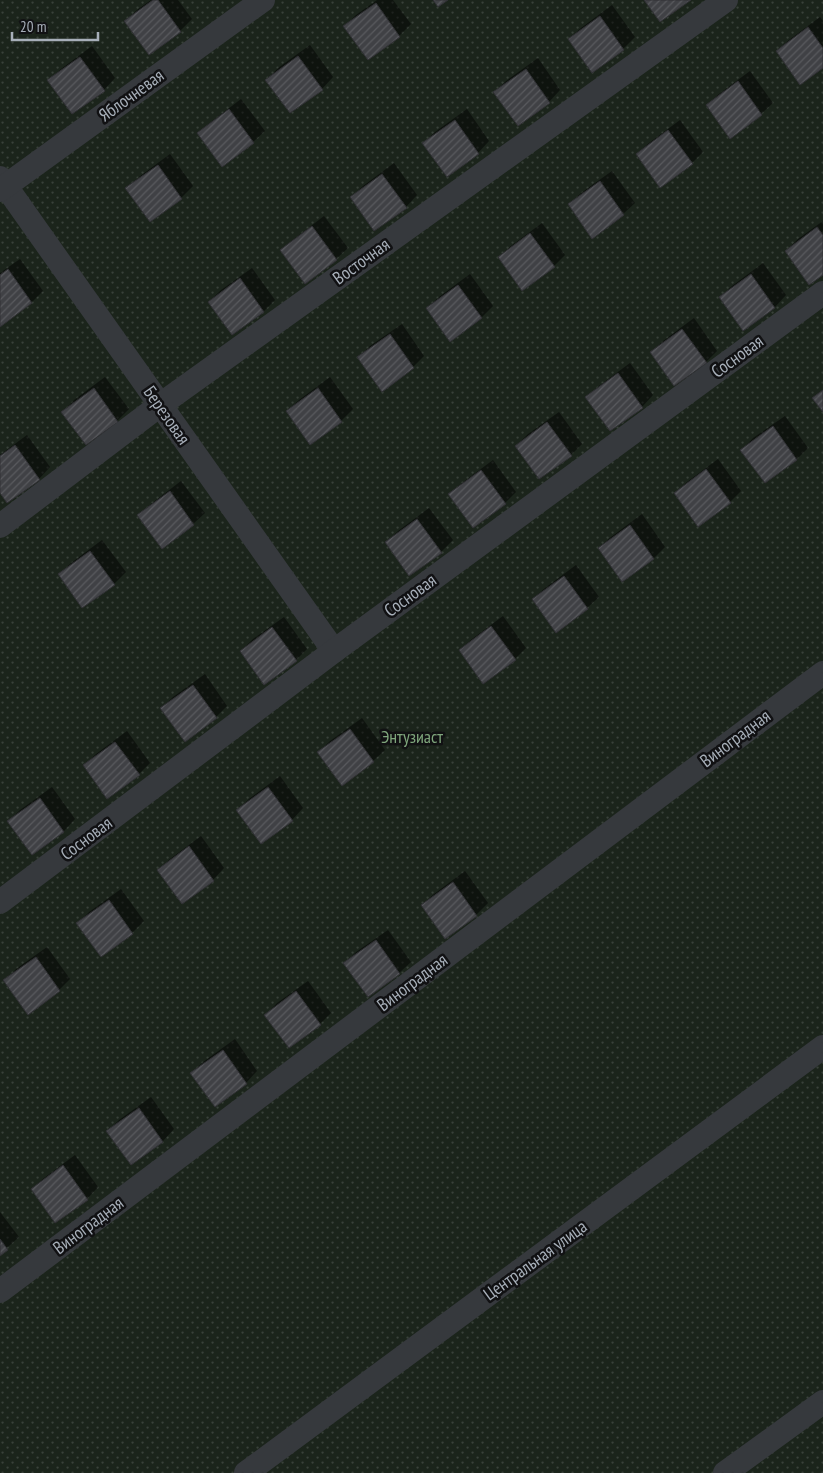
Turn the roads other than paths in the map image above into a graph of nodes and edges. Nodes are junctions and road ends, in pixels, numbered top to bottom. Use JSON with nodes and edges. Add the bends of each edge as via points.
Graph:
{"nodes":[{"id":1,"x":263,"y":0,"type":"edge"},
{"id":2,"x":726,"y":0,"type":"edge"},
{"id":3,"x":2,"y":185,"type":"edge"},
{"id":4,"x":823,"y":293,"type":"edge"},
{"id":5,"x":160,"y":405,"type":"junction"},
{"id":6,"x":0,"y":526,"type":"edge"},
{"id":7,"x":334,"y":651,"type":"junction"},
{"id":8,"x":823,"y":672,"type":"edge"},
{"id":9,"x":0,"y":902,"type":"edge"},
{"id":10,"x":823,"y":1047,"type":"edge"},
{"id":11,"x":0,"y":1291,"type":"edge"},
{"id":12,"x":823,"y":1402,"type":"edge"},
{"id":13,"x":246,"y":1473,"type":"edge"},
{"id":14,"x":725,"y":1473,"type":"edge"}],
"edges":[{"from":1,"to":3,"type":"street","name":"Яблочневая"},
{"from":2,"to":5,"type":"street","name":"Восточная"},
{"from":3,"to":5,"type":"street","name":"Березовая"},
{"from":4,"to":7,"type":"street","name":"Сосновая"},
{"from":5,"to":6,"type":"street","name":"Восточная"},
{"from":5,"to":7,"type":"street","name":"Березовая"},
{"from":7,"to":9,"type":"street","name":"Сосновая"},
{"from":8,"to":11,"type":"street","name":"Виноградная"},
{"from":10,"to":13,"type":"street","name":"Центральная улица"},
{"from":12,"to":14,"type":"street"}]}
